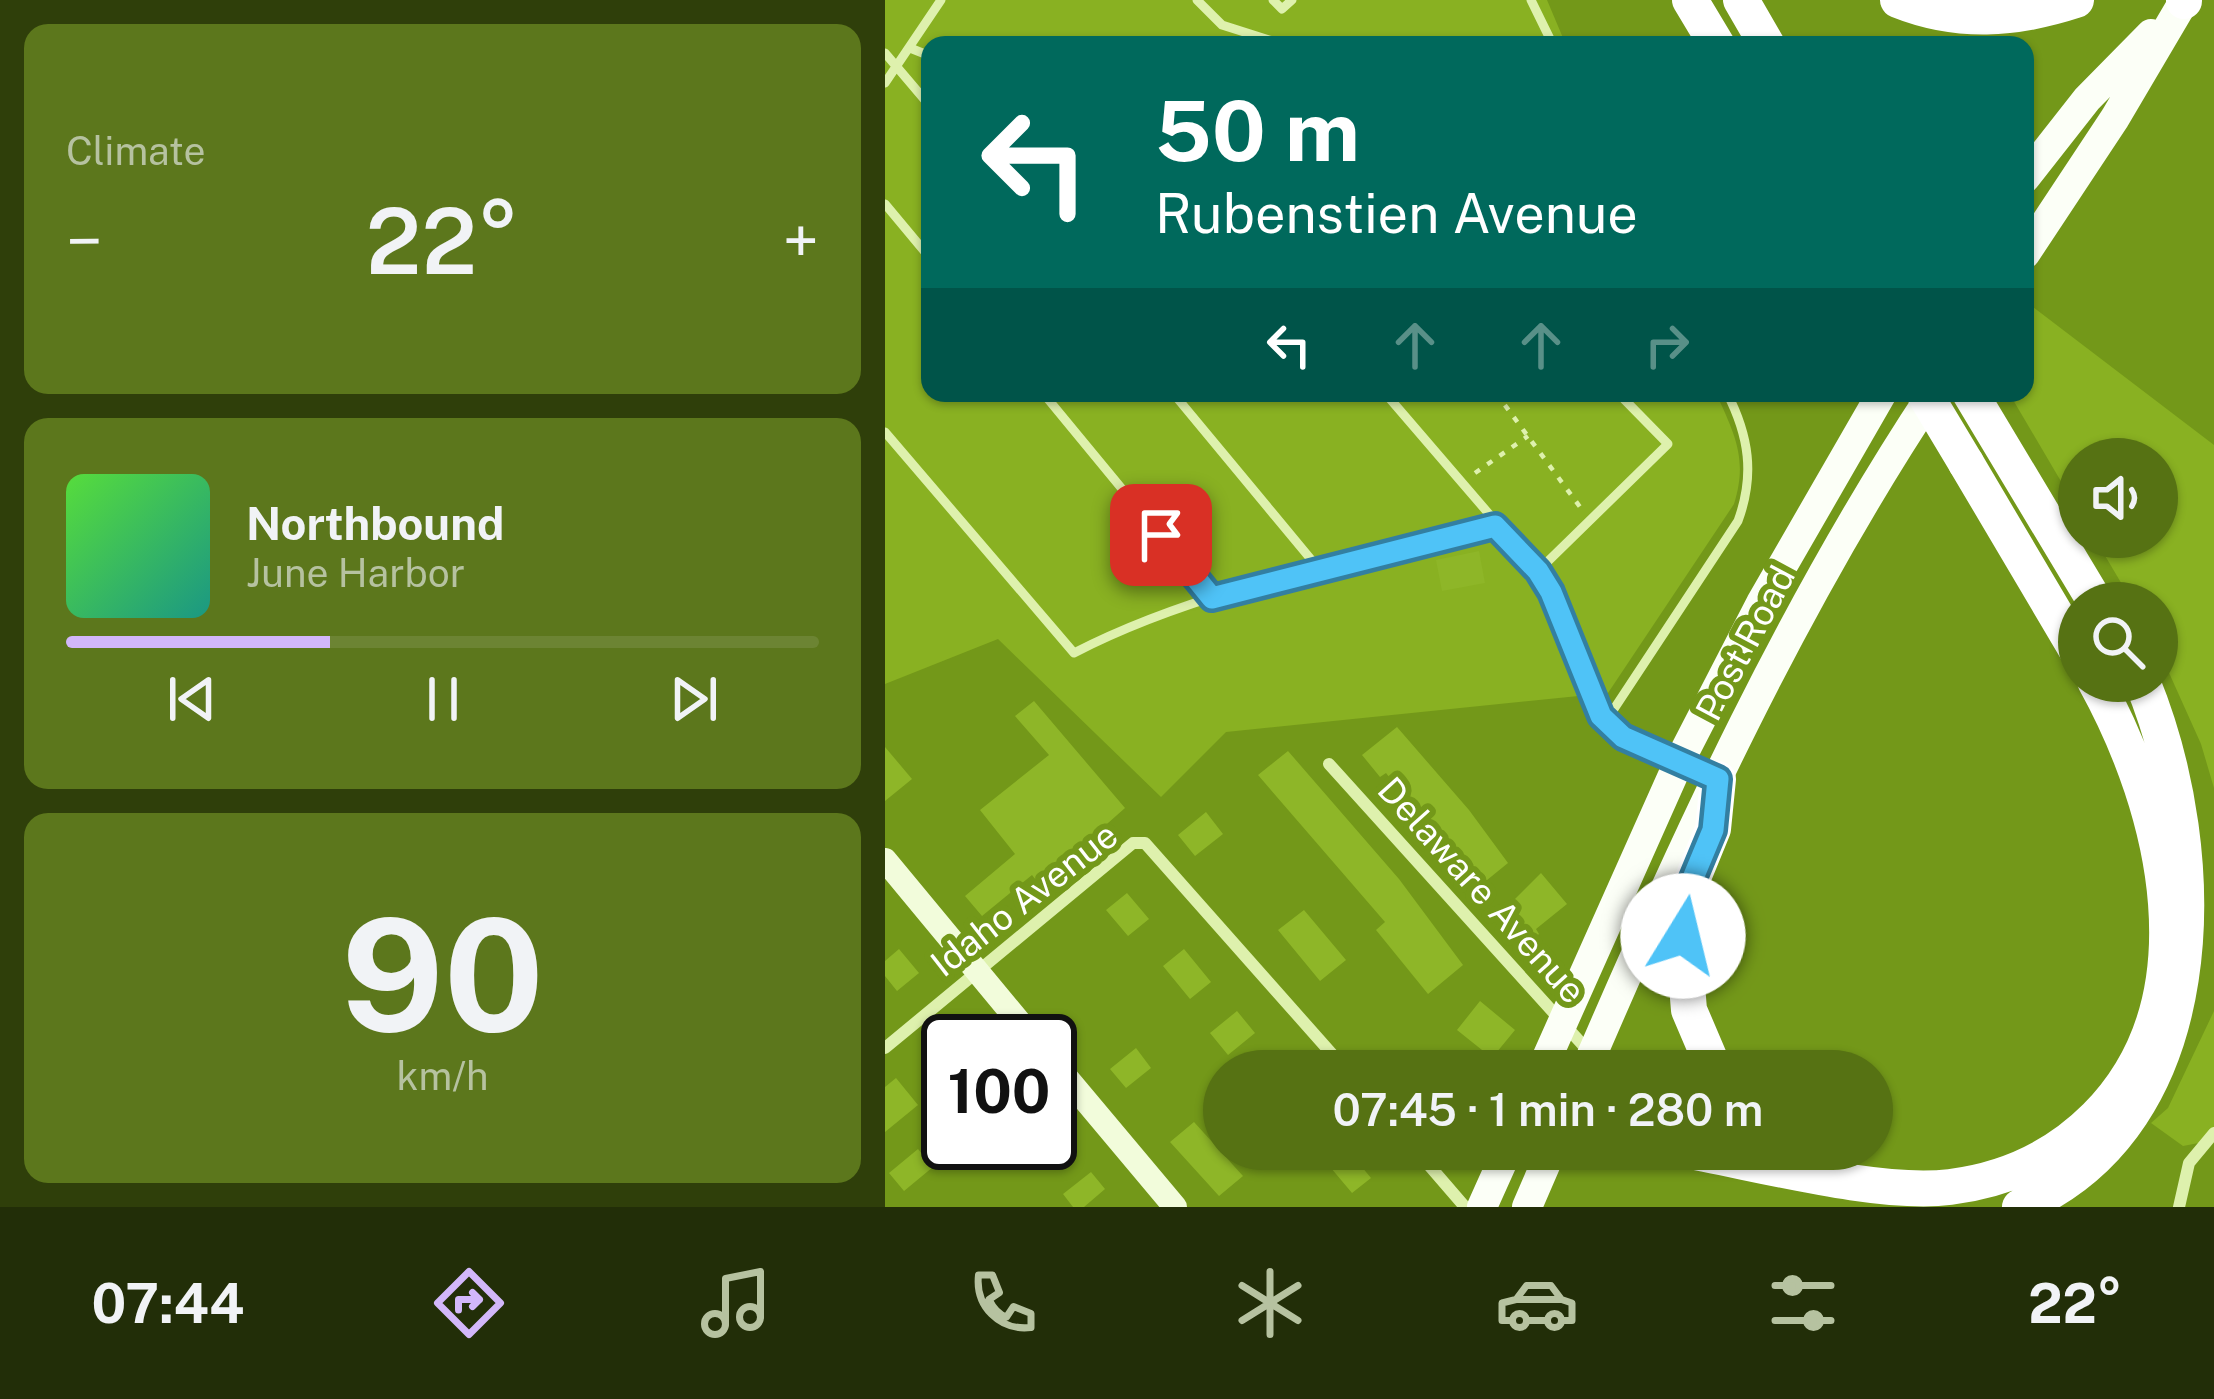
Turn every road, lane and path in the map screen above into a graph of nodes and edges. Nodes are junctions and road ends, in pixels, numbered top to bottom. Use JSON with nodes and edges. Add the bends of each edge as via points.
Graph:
{"nodes":[{"id":1,"x":1197,"y":0,"type":"edge"},
{"id":2,"x":1273,"y":0,"type":"edge"},
{"id":3,"x":1292,"y":0,"type":"edge"},
{"id":4,"x":1531,"y":0,"type":"edge"},
{"id":5,"x":1690,"y":0,"type":"edge"},
{"id":6,"x":1741,"y":0,"type":"edge"},
{"id":7,"x":1898,"y":0,"type":"edge"},
{"id":8,"x":2184,"y":0,"type":"edge"},
{"id":9,"x":2073,"y":1,"type":"edge"},
{"id":10,"x":935,"y":2,"type":"edge"},
{"id":11,"x":1257,"y":36,"type":"edge"},
{"id":12,"x":1549,"y":36,"type":"edge"},
{"id":13,"x":1712,"y":36,"type":"edge"},
{"id":14,"x":1762,"y":36,"type":"edge"},
{"id":15,"x":910,"y":48,"type":"junction"},
{"id":16,"x":921,"y":52,"type":"edge"},
{"id":17,"x":885,"y":53,"type":"edge"},
{"id":18,"x":897,"y":67,"type":"junction"},
{"id":19,"x":885,"y":82,"type":"edge"},
{"id":20,"x":921,"y":95,"type":"edge"},
{"id":21,"x":2034,"y":166,"type":"edge"},
{"id":22,"x":885,"y":204,"type":"edge"},
{"id":23,"x":2034,"y":240,"type":"edge"},
{"id":24,"x":921,"y":247,"type":"edge"},
{"id":25,"x":1050,"y":402,"type":"edge"},
{"id":26,"x":1180,"y":402,"type":"edge"},
{"id":27,"x":1392,"y":402,"type":"edge"},
{"id":28,"x":1503,"y":402,"type":"edge"},
{"id":29,"x":1627,"y":402,"type":"edge"},
{"id":30,"x":1732,"y":402,"type":"edge"},
{"id":31,"x":1878,"y":402,"type":"edge"},
{"id":32,"x":1927,"y":402,"type":"edge"},
{"id":33,"x":1929,"y":402,"type":"edge"},
{"id":34,"x":1975,"y":402,"type":"edge"},
{"id":35,"x":885,"y":432,"type":"edge"},
{"id":36,"x":1528,"y":436,"type":"junction"},
{"id":37,"x":1460,"y":483,"type":"junction"},
{"id":38,"x":1590,"y":520,"type":"junction"},
{"id":39,"x":1495,"y":526,"type":"junction"},
{"id":40,"x":1319,"y":569,"type":"junction"},
{"id":41,"x":1538,"y":571,"type":"junction"},
{"id":42,"x":2083,"y":582,"type":"edge"},
{"id":43,"x":1212,"y":598,"type":"junction"},
{"id":44,"x":2058,"y":619,"type":"edge"},
{"id":45,"x":2105,"y":702,"type":"edge"},
{"id":46,"x":2151,"y":702,"type":"edge"},
{"id":47,"x":1606,"y":721,"type":"junction"},
{"id":48,"x":1329,"y":764,"type":"dead end"},
{"id":49,"x":1678,"y":764,"type":"junction"},
{"id":50,"x":1718,"y":779,"type":"junction"},
{"id":51,"x":885,"y":860,"type":"edge"},
{"id":52,"x":977,"y":972,"type":"junction"},
{"id":53,"x":1013,"y":1014,"type":"edge"},
{"id":54,"x":1561,"y":1024,"type":"junction"},
{"id":55,"x":885,"y":1048,"type":"edge"},
{"id":56,"x":1328,"y":1050,"type":"edge"},
{"id":57,"x":1550,"y":1050,"type":"edge"},
{"id":58,"x":1580,"y":1050,"type":"edge"},
{"id":59,"x":1595,"y":1050,"type":"edge"},
{"id":60,"x":1706,"y":1050,"type":"edge"},
{"id":61,"x":1077,"y":1090,"type":"edge"},
{"id":62,"x":2214,"y":1132,"type":"edge"},
{"id":63,"x":1433,"y":1170,"type":"edge"},
{"id":64,"x":1498,"y":1170,"type":"edge"},
{"id":65,"x":1543,"y":1170,"type":"edge"},
{"id":66,"x":1797,"y":1170,"type":"edge"},
{"id":67,"x":1835,"y":1170,"type":"edge"},
{"id":68,"x":1859,"y":1181,"type":"junction"},
{"id":69,"x":1175,"y":1207,"type":"edge"},
{"id":70,"x":1465,"y":1207,"type":"edge"},
{"id":71,"x":1482,"y":1207,"type":"edge"},
{"id":72,"x":1527,"y":1207,"type":"edge"},
{"id":73,"x":2020,"y":1207,"type":"edge"},
{"id":74,"x":2179,"y":1207,"type":"edge"}],
"edges":[{"from":1,"to":11,"type":"lane","via":[[1222,25]]},
{"from":2,"to":3,"type":"lane","via":[[1283,9]]},
{"from":4,"to":12,"type":"lane"},
{"from":5,"to":13,"type":"highway"},
{"from":6,"to":14,"type":"highway"},
{"from":7,"to":9,"type":"highway","via":[[1979,18]]},
{"from":8,"to":21,"type":"main road","via":[[2087,98]]},
{"from":8,"to":23,"type":"main road"},
{"from":10,"to":15,"type":"lane"},
{"from":15,"to":16,"type":"lane"},
{"from":15,"to":18,"type":"lane"},
{"from":17,"to":18,"type":"lane"},
{"from":18,"to":19,"type":"lane"},
{"from":18,"to":20,"type":"lane"},
{"from":22,"to":24,"type":"lane"},
{"from":25,"to":43,"type":"lane"},
{"from":26,"to":40,"type":"lane"},
{"from":27,"to":37,"type":"lane"},
{"from":28,"to":36,"type":"path"},
{"from":29,"to":38,"type":"lane","via":[[1668,444]]},
{"from":30,"to":47,"type":"lane","via":[[1750,473],[1738,521]]},
{"from":31,"to":49,"type":"main road","name":"Post Road"},
{"from":32,"to":50,"type":"main road","name":"Post Road"},
{"from":33,"to":44,"type":"highway","bridge":true},
{"from":34,"to":42,"type":"highway"},
{"from":35,"to":43,"type":"lane","via":[[1074,653],[1120,628]]},
{"from":36,"to":37,"type":"path"},
{"from":36,"to":38,"type":"path"},
{"from":37,"to":39,"type":"lane"},
{"from":38,"to":41,"type":"lane"},
{"from":39,"to":40,"type":"lane"},
{"from":39,"to":41,"type":"lane"},
{"from":40,"to":43,"type":"lane"},
{"from":41,"to":47,"type":"lane"},
{"from":45,"to":68,"type":"highway","via":[[2142,782],[2160,855],[2163,980],[2138,1059],[2087,1125],[2013,1172],[1923,1189]]},
{"from":46,"to":73,"type":"highway","via":[[2195,832],[2203,928],[2195,1006],[2169,1075],[2138,1124],[2083,1174]]},
{"from":47,"to":49,"type":"lane"},
{"from":48,"to":54,"type":"street","name":"Delaware Avenue"},
{"from":49,"to":50,"type":"lane"},
{"from":49,"to":54,"type":"main road","name":"Post Road"},
{"from":50,"to":59,"type":"main road","name":"Post Road"},
{"from":50,"to":60,"type":"highway","via":[[1713,830],[1688,890],[1683,936],[1689,1010]]},
{"from":51,"to":52,"type":"street"},
{"from":52,"to":53,"type":"street"},
{"from":52,"to":55,"type":"street","name":"Idaho Avenue"},
{"from":52,"to":56,"type":"street","name":"Idaho Avenue","via":[[1133,843],[1145,843]]},
{"from":54,"to":57,"type":"main road","name":"Post Road"},
{"from":54,"to":58,"type":"street","name":"Delaware Avenue"},
{"from":61,"to":69,"type":"street"},
{"from":62,"to":74,"type":"street","via":[[2189,1163]]},
{"from":63,"to":70,"type":"street"},
{"from":64,"to":71,"type":"main road"},
{"from":65,"to":72,"type":"main road"},
{"from":66,"to":68,"type":"highway"},
{"from":67,"to":68,"type":"highway"}]}
